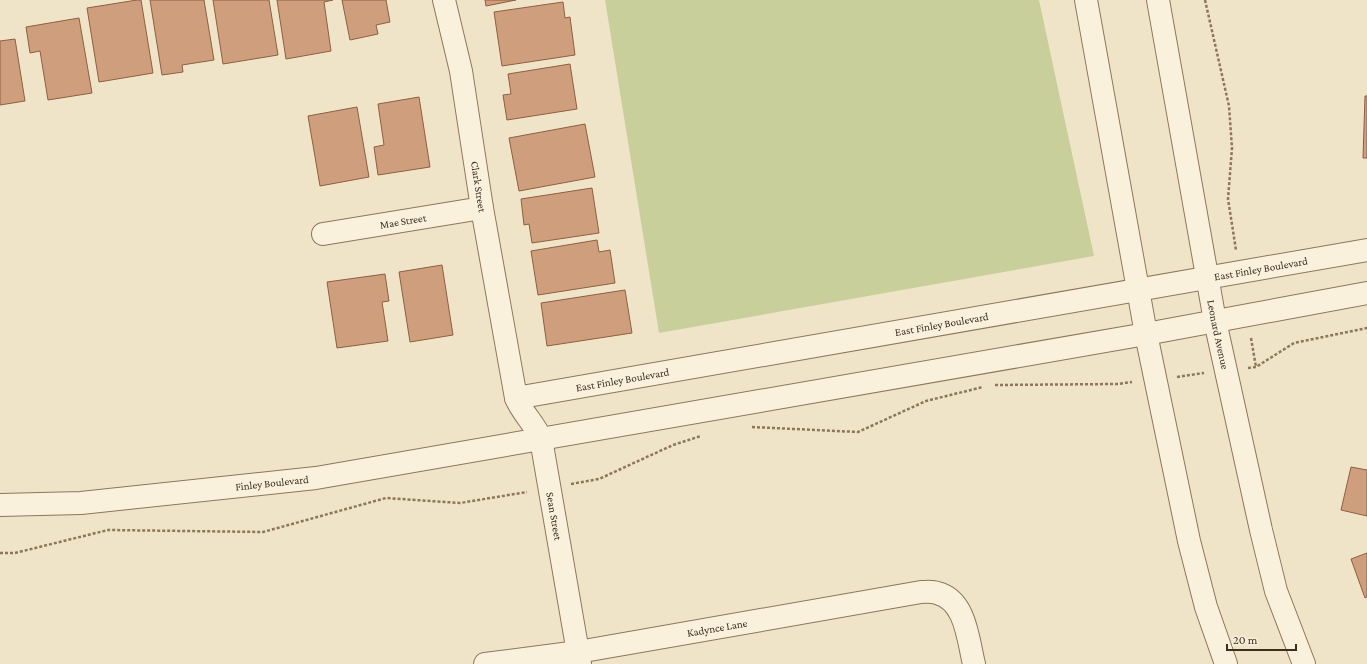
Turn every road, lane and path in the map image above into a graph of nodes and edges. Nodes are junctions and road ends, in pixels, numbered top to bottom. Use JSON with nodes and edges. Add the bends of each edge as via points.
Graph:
{"nodes":[{"id":1,"x":444,"y":0,"type":"edge"},
{"id":2,"x":1086,"y":0,"type":"edge"},
{"id":3,"x":1158,"y":0,"type":"edge"},
{"id":4,"x":1205,"y":0,"type":"edge"},
{"id":5,"x":482,"y":208,"type":"junction"},
{"id":6,"x":323,"y":234,"type":"dead end"},
{"id":7,"x":1367,"y":250,"type":"edge"},
{"id":8,"x":1240,"y":272,"type":"junction"},
{"id":9,"x":1207,"y":278,"type":"junction"},
{"id":10,"x":1138,"y":289,"type":"junction"},
{"id":11,"x":1367,"y":293,"type":"edge"},
{"id":12,"x":1247,"y":315,"type":"junction"},
{"id":13,"x":1215,"y":321,"type":"junction"},
{"id":14,"x":1367,"y":328,"type":"edge"},
{"id":15,"x":1146,"y":334,"type":"junction"},
{"id":16,"x":1294,"y":343,"type":"dead end"},
{"id":17,"x":1256,"y":367,"type":"dead end"},
{"id":18,"x":512,"y":374,"type":"joint"},
{"id":19,"x":516,"y":398,"type":"junction"},
{"id":20,"x":541,"y":439,"type":"junction"},
{"id":21,"x":0,"y":505,"type":"edge"},
{"id":22,"x":579,"y":658,"type":"edge"},
{"id":23,"x":485,"y":664,"type":"edge"},
{"id":24,"x":974,"y":664,"type":"edge"},
{"id":25,"x":1226,"y":664,"type":"edge"},
{"id":26,"x":1304,"y":664,"type":"edge"}],
"edges":[{"from":1,"to":5,"type":"street","name":"Clark Street","via":[[461,71]]},
{"from":2,"to":10,"type":"street"},
{"from":3,"to":9,"type":"street","name":"Leonard Avenue"},
{"from":4,"to":8,"type":"path","via":[[1229,106],[1232,148],[1228,199]]},
{"from":5,"to":6,"type":"street","name":"Mae Street"},
{"from":5,"to":18,"type":"street","name":"Clark Street"},
{"from":7,"to":8,"type":"street","name":"East Finley Boulevard"},
{"from":8,"to":9,"type":"street","name":"East Finley Boulevard"},
{"from":9,"to":10,"type":"street","name":"East Finley Boulevard"},
{"from":9,"to":13,"type":"street","name":"Leonard Avenue"},
{"from":10,"to":15,"type":"street"},
{"from":10,"to":19,"type":"street","name":"East Finley Boulevard"},
{"from":11,"to":12,"type":"street"},
{"from":12,"to":13,"type":"street"},
{"from":12,"to":17,"type":"path"},
{"from":13,"to":15,"type":"street"},
{"from":13,"to":26,"type":"street","name":"Leonard Avenue","via":[[1276,591]]},
{"from":14,"to":16,"type":"path"},
{"from":15,"to":20,"type":"street"},
{"from":15,"to":25,"type":"street","via":[[1188,541],[1206,607]]},
{"from":18,"to":19,"type":"street","name":"Sean Street"},
{"from":19,"to":20,"type":"street","name":"Sean Street"},
{"from":20,"to":21,"type":"street","name":"Finley Boulevard","via":[[316,478],[80,503]]},
{"from":20,"to":22,"type":"street","name":"Sean Street"},
{"from":22,"to":23,"type":"street","name":"Kadynce Lane"},
{"from":22,"to":24,"type":"street","name":"Kadynce Lane","via":[[921,592],[936,592],[949,598],[958,608],[964,621]]}]}
